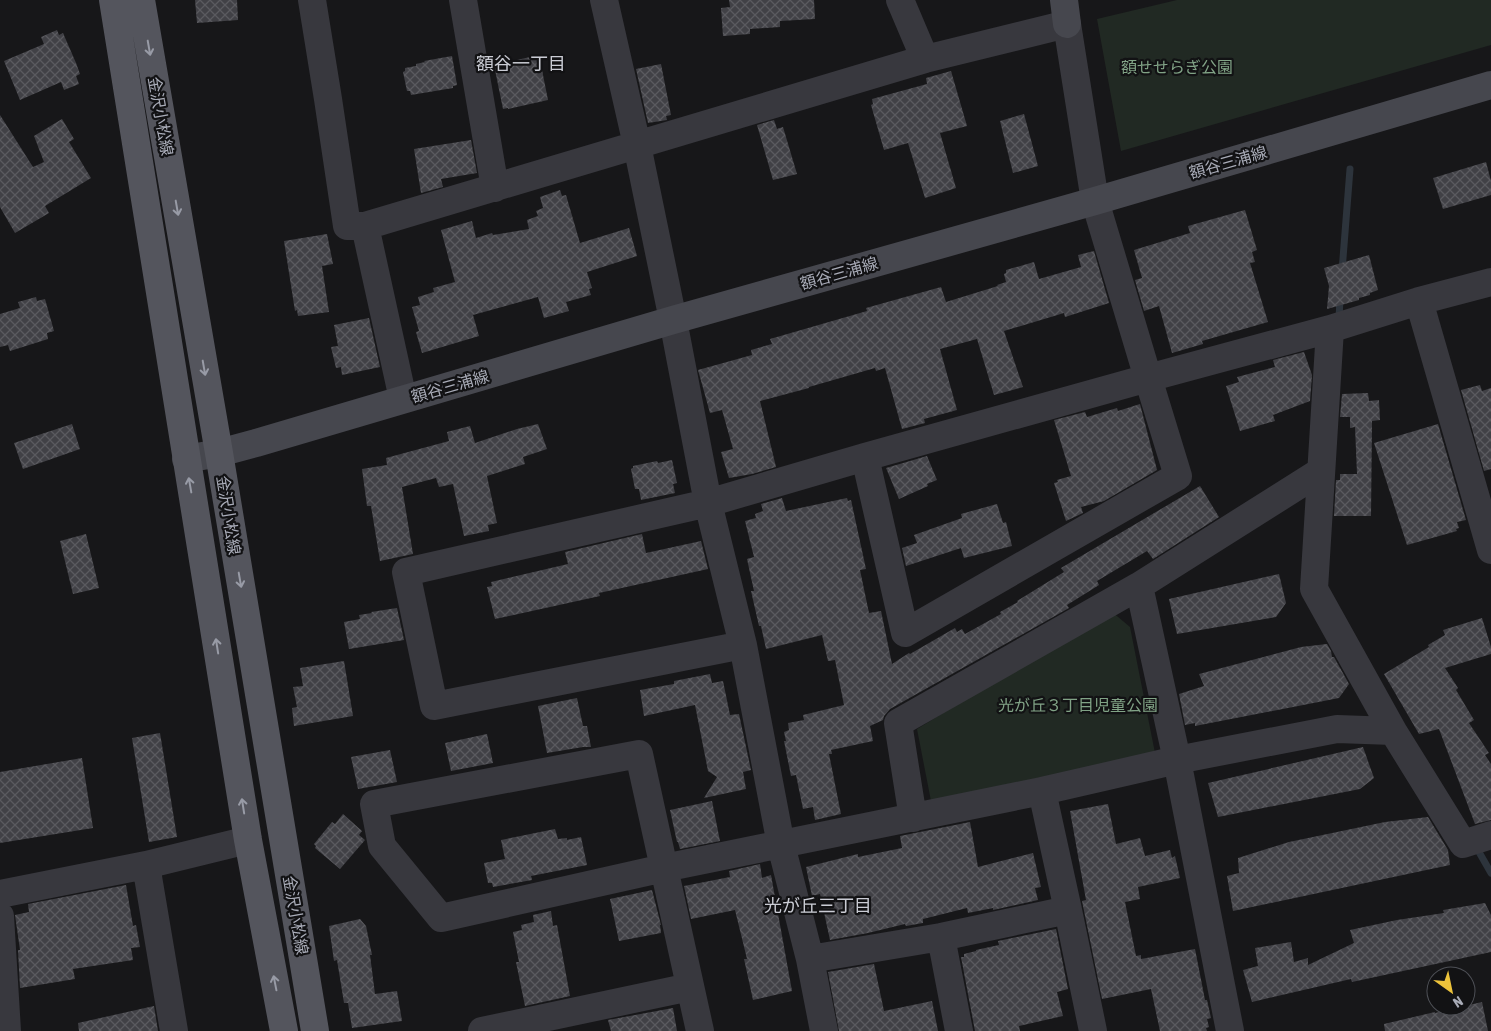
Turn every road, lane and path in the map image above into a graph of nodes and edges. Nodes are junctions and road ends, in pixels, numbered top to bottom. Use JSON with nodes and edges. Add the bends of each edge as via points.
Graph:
{"nodes":[{"id":1,"x":113,"y":0,"type":"edge"},
{"id":2,"x":141,"y":0,"type":"edge"},
{"id":3,"x":312,"y":0,"type":"edge"},
{"id":4,"x":463,"y":0,"type":"edge"},
{"id":5,"x":604,"y":0,"type":"edge"},
{"id":6,"x":900,"y":0,"type":"edge"},
{"id":7,"x":1065,"y":12,"type":"edge"},
{"id":8,"x":925,"y":59,"type":"junction"},
{"id":9,"x":1491,"y":85,"type":"edge"},
{"id":10,"x":637,"y":146,"type":"junction"},
{"id":11,"x":495,"y":188,"type":"junction"},
{"id":12,"x":1095,"y":201,"type":"junction"},
{"id":13,"x":365,"y":226,"type":"junction"},
{"id":14,"x":1491,"y":282,"type":"edge"},
{"id":15,"x":1418,"y":301,"type":"junction"},
{"id":16,"x":673,"y":320,"type":"junction"},
{"id":17,"x":1337,"y":326,"type":"junction"},
{"id":18,"x":1148,"y":378,"type":"junction"},
{"id":19,"x":403,"y":400,"type":"junction"},
{"id":20,"x":219,"y":453,"type":"junction"},
{"id":21,"x":865,"y":457,"type":"junction"},
{"id":22,"x":186,"y":459,"type":"junction"},
{"id":23,"x":1321,"y":471,"type":"junction"},
{"id":24,"x":708,"y":503,"type":"junction"},
{"id":25,"x":1491,"y":550,"type":"edge"},
{"id":26,"x":1139,"y":586,"type":"junction"},
{"id":27,"x":743,"y":645,"type":"junction"},
{"id":28,"x":1393,"y":731,"type":"junction"},
{"id":29,"x":1177,"y":760,"type":"junction"},
{"id":30,"x":1042,"y":791,"type":"junction"},
{"id":31,"x":913,"y":818,"type":"junction"},
{"id":32,"x":1491,"y":835,"type":"edge"},
{"id":33,"x":248,"y":840,"type":"junction"},
{"id":34,"x":781,"y":845,"type":"junction"},
{"id":35,"x":146,"y":865,"type":"junction"},
{"id":36,"x":664,"y":868,"type":"junction"},
{"id":37,"x":0,"y":894,"type":"edge"},
{"id":38,"x":1068,"y":910,"type":"junction"},
{"id":39,"x":0,"y":916,"type":"edge"},
{"id":40,"x":940,"y":937,"type":"junction"},
{"id":41,"x":810,"y":959,"type":"junction"},
{"id":42,"x":690,"y":986,"type":"junction"},
{"id":43,"x":576,"y":1021,"type":"edge"},
{"id":44,"x":6,"y":1031,"type":"edge"},
{"id":45,"x":174,"y":1031,"type":"edge"},
{"id":46,"x":284,"y":1031,"type":"edge"},
{"id":47,"x":315,"y":1031,"type":"edge"},
{"id":48,"x":482,"y":1031,"type":"edge"},
{"id":49,"x":700,"y":1031,"type":"edge"},
{"id":50,"x":824,"y":1031,"type":"edge"},
{"id":51,"x":959,"y":1031,"type":"edge"},
{"id":52,"x":1093,"y":1031,"type":"edge"},
{"id":53,"x":1230,"y":1031,"type":"edge"}],
"edges":[{"from":1,"to":22,"type":"main road","name":"金沢小松線"},
{"from":2,"to":20,"type":"main road","name":"金沢小松線","one_way":true},
{"from":3,"to":13,"type":"street","via":[[347,226]]},
{"from":4,"to":11,"type":"street"},
{"from":5,"to":10,"type":"street"},
{"from":6,"to":8,"type":"street"},
{"from":7,"to":8,"type":"street"},
{"from":7,"to":12,"type":"street"},
{"from":8,"to":10,"type":"street"},
{"from":9,"to":12,"type":"main road","name":"額谷三浦線"},
{"from":10,"to":11,"type":"street"},
{"from":10,"to":16,"type":"street"},
{"from":11,"to":13,"type":"street"},
{"from":12,"to":16,"type":"main road","name":"額谷三浦線"},
{"from":12,"to":18,"type":"street"},
{"from":13,"to":19,"type":"street"},
{"from":14,"to":15,"type":"street"},
{"from":15,"to":17,"type":"street"},
{"from":15,"to":25,"type":"street"},
{"from":16,"to":19,"type":"main road","name":"額谷三浦線"},
{"from":16,"to":24,"type":"street"},
{"from":17,"to":18,"type":"street"},
{"from":17,"to":23,"type":"street"},
{"from":18,"to":21,"type":"street"},
{"from":18,"to":21,"type":"street","via":[[1178,476],[905,633]]},
{"from":19,"to":20,"type":"main road","name":"額谷三浦線"},
{"from":20,"to":22,"type":"main road","name":"額谷三浦線"},
{"from":20,"to":47,"type":"main road","name":"金沢小松線","one_way":true},
{"from":21,"to":24,"type":"street"},
{"from":33,"to":22,"type":"main road","name":"金沢小松線","one_way":true},
{"from":23,"to":26,"type":"street"},
{"from":23,"to":28,"type":"street","via":[[1314,589]]},
{"from":24,"to":27,"type":"street"},
{"from":24,"to":27,"type":"street","via":[[406,572],[434,706]]},
{"from":26,"to":29,"type":"street"},
{"from":26,"to":31,"type":"street","via":[[898,723]]},
{"from":27,"to":34,"type":"street"},
{"from":28,"to":29,"type":"street","via":[[1337,729]]},
{"from":28,"to":32,"type":"street","via":[[1463,844]]},
{"from":29,"to":30,"type":"street"},
{"from":29,"to":53,"type":"street"},
{"from":30,"to":31,"type":"street"},
{"from":30,"to":38,"type":"street"},
{"from":31,"to":34,"type":"street"},
{"from":33,"to":35,"type":"street"},
{"from":46,"to":33,"type":"main road","name":"金沢小松線","one_way":true},
{"from":34,"to":36,"type":"street"},
{"from":34,"to":41,"type":"street"},
{"from":35,"to":37,"type":"street"},
{"from":35,"to":45,"type":"street"},
{"from":36,"to":36,"type":"street","via":[[639,754],[374,804],[382,846],[441,918]]},
{"from":36,"to":42,"type":"street"},
{"from":38,"to":40,"type":"street"},
{"from":38,"to":52,"type":"street"},
{"from":39,"to":44,"type":"street"},
{"from":40,"to":41,"type":"street"},
{"from":40,"to":51,"type":"street"},
{"from":41,"to":50,"type":"street"},
{"from":42,"to":43,"type":"street"},
{"from":42,"to":49,"type":"street"},
{"from":43,"to":48,"type":"street"}]}
